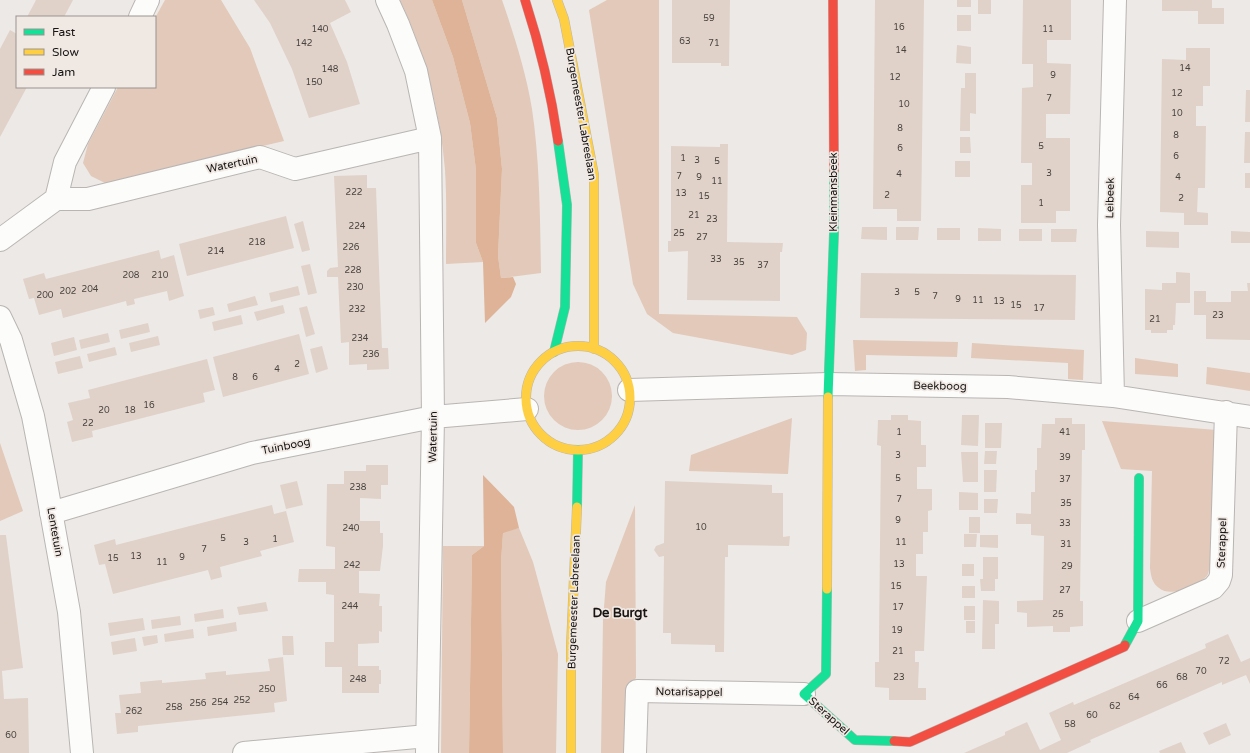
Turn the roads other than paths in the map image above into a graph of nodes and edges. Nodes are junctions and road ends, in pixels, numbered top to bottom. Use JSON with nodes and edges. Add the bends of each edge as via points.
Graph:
{"nodes":[{"id":1,"x":148,"y":0,"type":"edge"},
{"id":2,"x":387,"y":0,"type":"edge"},
{"id":3,"x":525,"y":0,"type":"edge"},
{"id":4,"x":557,"y":0,"type":"edge"},
{"id":5,"x":833,"y":0,"type":"edge"},
{"id":6,"x":1115,"y":0,"type":"edge"},
{"id":7,"x":140,"y":16,"type":"edge"},
{"id":8,"x":103,"y":88,"type":"edge"},
{"id":9,"x":430,"y":138,"type":"junction"},
{"id":10,"x":56,"y":199,"type":"junction"},
{"id":11,"x":0,"y":240,"type":"edge"},
{"id":12,"x":0,"y":317,"type":"edge"},
{"id":13,"x":594,"y":349,"type":"junction"},
{"id":14,"x":554,"y":352,"type":"junction"},
{"id":15,"x":828,"y":384,"type":"junction"},
{"id":16,"x":629,"y":390,"type":"junction"},
{"id":17,"x":1113,"y":396,"type":"junction"},
{"id":18,"x":527,"y":409,"type":"junction"},
{"id":19,"x":1226,"y":412,"type":"junction"},
{"id":20,"x":433,"y":417,"type":"junction"},
{"id":21,"x":1250,"y":417,"type":"edge"},
{"id":22,"x":578,"y":450,"type":"junction"},
{"id":23,"x":1139,"y":478,"type":"dead end"},
{"id":24,"x":51,"y":513,"type":"junction"},
{"id":25,"x":1138,"y":621,"type":"junction"},
{"id":26,"x":804,"y":694,"type":"junction"},
{"id":27,"x":427,"y":744,"type":"edge"},
{"id":28,"x":82,"y":753,"type":"edge"},
{"id":29,"x":244,"y":753,"type":"edge"},
{"id":30,"x":572,"y":753,"type":"edge"},
{"id":31,"x":635,"y":753,"type":"edge"}],
"edges":[{"from":1,"to":7,"type":"street"},
{"from":2,"to":9,"type":"street","name":"Watertuin","via":[[416,71]]},
{"from":3,"to":14,"type":"street","via":[[538,39],[554,112],[567,205],[565,307]]},
{"from":4,"to":13,"type":"street","name":"Burgemeester Labreelaan","via":[[564,19],[594,175]]},
{"from":5,"to":15,"type":"street","name":"Kleinmansbeek","via":[[834,233]]},
{"from":6,"to":17,"type":"street","name":"Leibeek","via":[[1109,225]]},
{"from":8,"to":10,"type":"street","via":[[65,162]]},
{"from":9,"to":10,"type":"street","name":"Watertuin","via":[[295,169],[260,157],[88,199]]},
{"from":9,"to":20,"type":"street","name":"Watertuin"},
{"from":10,"to":11,"type":"street"},
{"from":12,"to":24,"type":"street","name":"Lentetuin","via":[[11,340],[33,416]]},
{"from":13,"to":14,"type":"street","via":[[580,346]]},
{"from":13,"to":16,"type":"street","via":[[607,355],[617,365],[625,377]]},
{"from":14,"to":18,"type":"street","via":[[541,362],[531,376],[526,392]]},
{"from":15,"to":16,"type":"street","name":"Beekboog"},
{"from":15,"to":17,"type":"street","name":"Beekboog","via":[[1008,387]]},
{"from":15,"to":26,"type":"street","name":"Sterappel","via":[[826,674]]},
{"from":16,"to":22,"type":"street","via":[[629,408],[619,430],[611,439],[595,447]]},
{"from":17,"to":19,"type":"street","name":"Beekboog"},
{"from":18,"to":20,"type":"street","name":"Tuinboog"},
{"from":18,"to":22,"type":"street","via":[[533,425],[545,438],[560,447]]},
{"from":19,"to":21,"type":"street","name":"Beekboog"},
{"from":19,"to":25,"type":"street","name":"Sterappel","via":[[1220,581],[1213,588]]},
{"from":20,"to":24,"type":"street","name":"Tuinboog","via":[[252,453]]},
{"from":20,"to":27,"type":"street","name":"Watertuin"},
{"from":22,"to":30,"type":"street","name":"Burgemeester Labreelaan","via":[[571,647]]},
{"from":23,"to":25,"type":"street","name":"Sterappel"},
{"from":24,"to":28,"type":"street","name":"Lentetuin","via":[[69,612]]},
{"from":25,"to":26,"type":"street","name":"Sterappel","via":[[1124,647],[910,742],[855,740]]},
{"from":26,"to":31,"type":"street","name":"Notarisappel","via":[[637,691]]},
{"from":27,"to":29,"type":"street","name":"Watertuin"}]}
